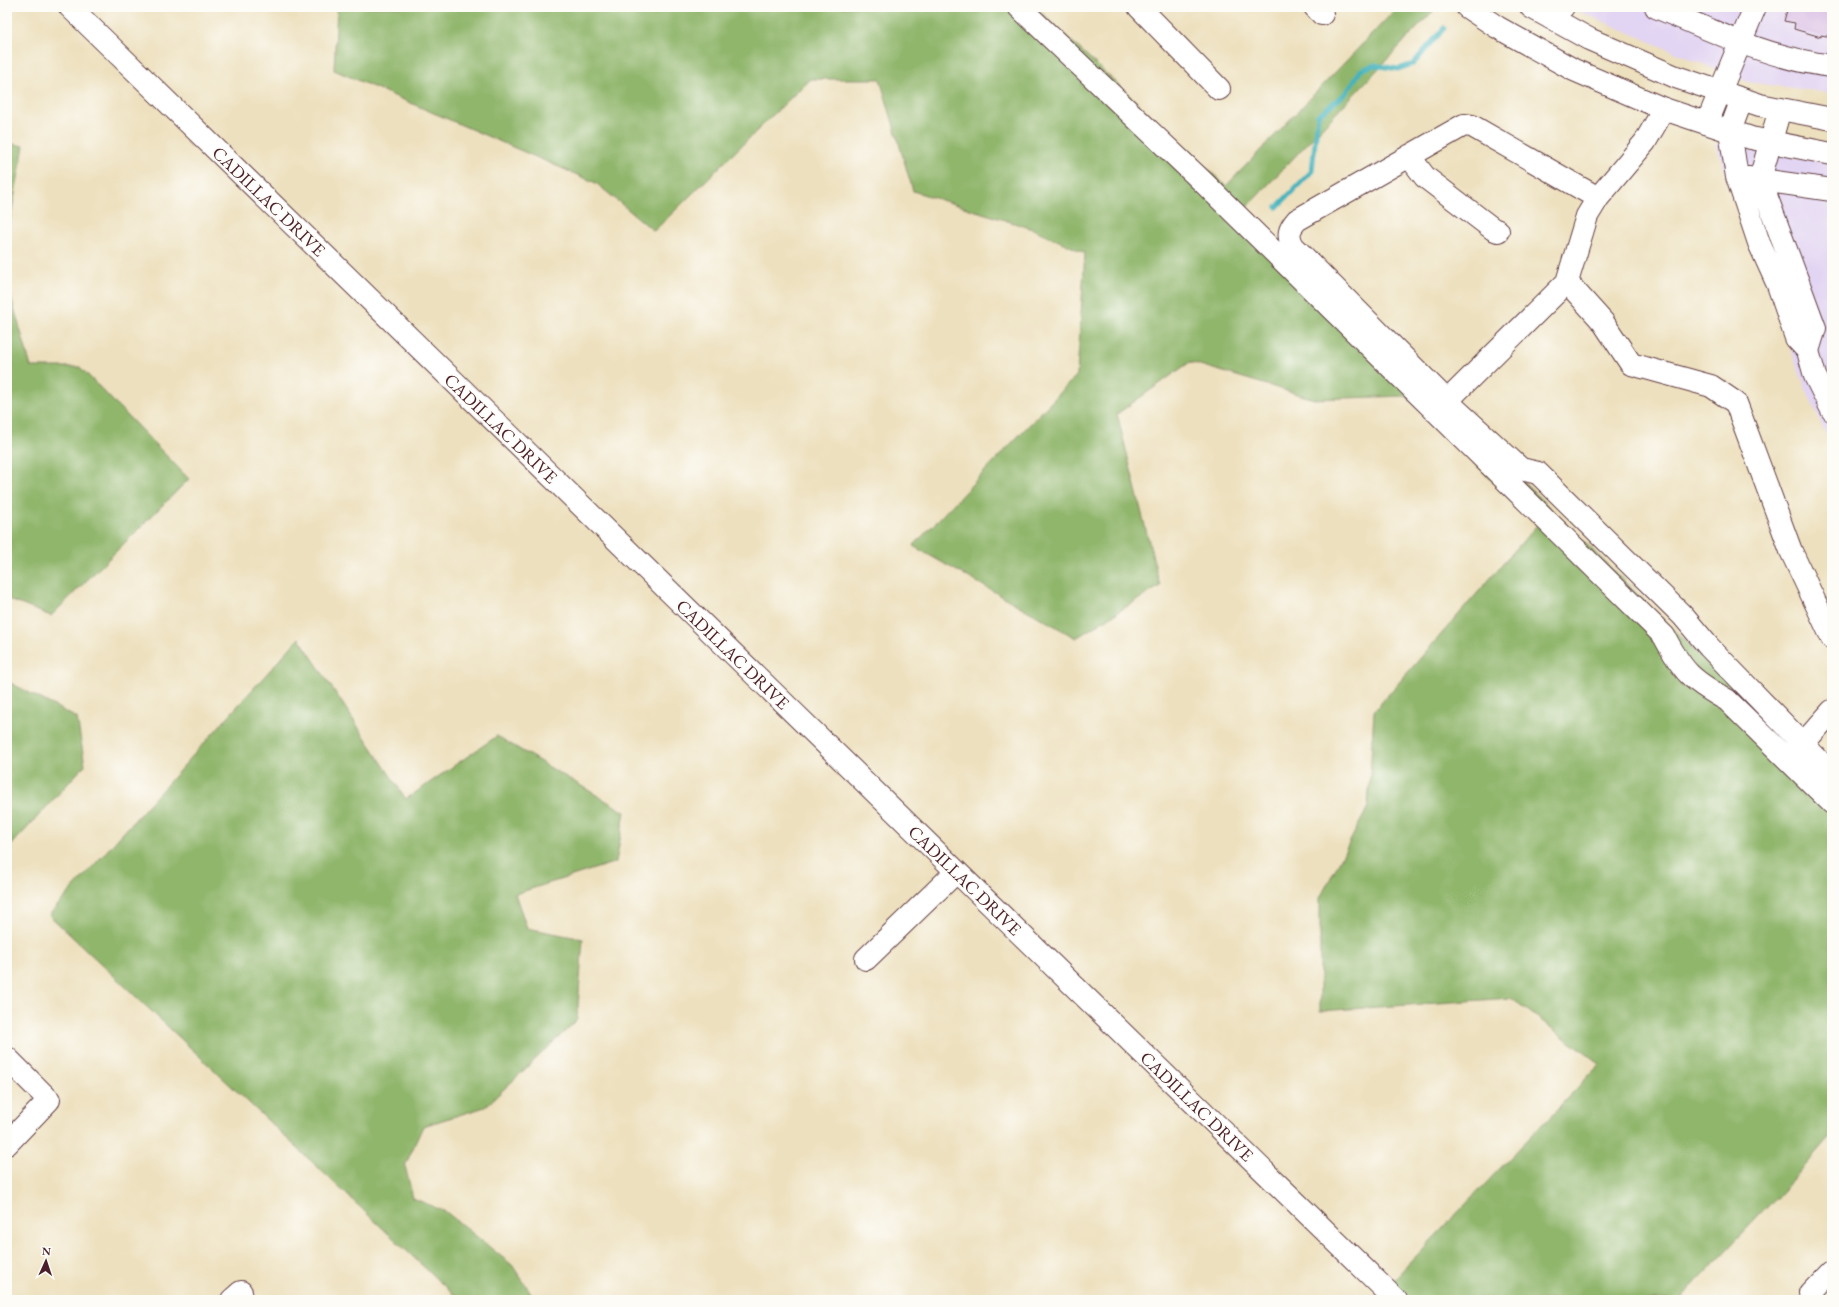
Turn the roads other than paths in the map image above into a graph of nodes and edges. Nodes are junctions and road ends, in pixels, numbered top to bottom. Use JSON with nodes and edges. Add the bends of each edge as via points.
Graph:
{"nodes":[{"id":1,"x":70,"y":7,"type":"edge"},
{"id":2,"x":1019,"y":7,"type":"edge"},
{"id":3,"x":1139,"y":7,"type":"edge"},
{"id":4,"x":1467,"y":7,"type":"edge"},
{"id":5,"x":1531,"y":7,"type":"edge"},
{"id":6,"x":1656,"y":7,"type":"edge"},
{"id":7,"x":1755,"y":7,"type":"edge"},
{"id":8,"x":1557,"y":13,"type":"edge"},
{"id":9,"x":1740,"y":43,"type":"junction"},
{"id":10,"x":1832,"y":66,"type":"edge"},
{"id":11,"x":1219,"y":89,"type":"dead end"},
{"id":12,"x":1720,"y":91,"type":"junction"},
{"id":13,"x":1742,"y":99,"type":"junction"},
{"id":14,"x":1664,"y":109,"type":"junction"},
{"id":15,"x":1780,"y":109,"type":"junction"},
{"id":16,"x":1832,"y":119,"type":"edge"},
{"id":17,"x":1707,"y":123,"type":"junction"},
{"id":18,"x":1730,"y":131,"type":"junction"},
{"id":19,"x":1770,"y":142,"type":"junction"},
{"id":20,"x":1832,"y":154,"type":"edge"},
{"id":21,"x":1409,"y":156,"type":"junction"},
{"id":22,"x":1737,"y":177,"type":"junction"},
{"id":23,"x":1760,"y":179,"type":"junction"},
{"id":24,"x":1832,"y":190,"type":"edge"},
{"id":25,"x":1598,"y":198,"type":"junction"},
{"id":26,"x":1498,"y":231,"type":"dead end"},
{"id":27,"x":1567,"y":282,"type":"junction"},
{"id":28,"x":1808,"y":351,"type":"junction"},
{"id":29,"x":1447,"y":401,"type":"junction"},
{"id":30,"x":1832,"y":410,"type":"edge"},
{"id":31,"x":1832,"y":638,"type":"edge"},
{"id":32,"x":1832,"y":710,"type":"edge"},
{"id":33,"x":1802,"y":745,"type":"junction"},
{"id":34,"x":1832,"y":774,"type":"edge"},
{"id":35,"x":1832,"y":803,"type":"edge"},
{"id":36,"x":956,"y":872,"type":"junction"},
{"id":37,"x":866,"y":959,"type":"dead end"},
{"id":38,"x":7,"y":1058,"type":"edge"},
{"id":39,"x":7,"y":1144,"type":"edge"},
{"id":40,"x":1832,"y":1272,"type":"edge"},
{"id":41,"x":1396,"y":1300,"type":"edge"},
{"id":42,"x":1812,"y":1300,"type":"edge"}],
"edges":[{"from":1,"to":36,"type":"street","name":"CADILLAC DRIVE"},
{"from":2,"to":35,"type":"street","via":[[1202,181],[1664,636],[1676,659],[1689,676],[1727,700]]},
{"from":3,"to":11,"type":"street"},
{"from":4,"to":14,"type":"street","via":[[1497,27],[1574,70]]},
{"from":5,"to":8,"type":"street"},
{"from":6,"to":9,"type":"street"},
{"from":7,"to":9,"type":"street"},
{"from":8,"to":12,"type":"street","via":[[1604,46],[1676,77]]},
{"from":9,"to":10,"type":"street","via":[[1784,57]]},
{"from":9,"to":12,"type":"street"},
{"from":12,"to":13,"type":"street"},
{"from":12,"to":17,"type":"street"},
{"from":13,"to":15,"type":"street"},
{"from":13,"to":18,"type":"street"},
{"from":14,"to":17,"type":"street"},
{"from":14,"to":25,"type":"street","via":[[1645,142]]},
{"from":15,"to":16,"type":"street"},
{"from":15,"to":19,"type":"street"},
{"from":17,"to":18,"type":"street"},
{"from":18,"to":19,"type":"street"},
{"from":18,"to":22,"type":"street"},
{"from":19,"to":20,"type":"street"},
{"from":19,"to":23,"type":"street"},
{"from":21,"to":25,"type":"street","via":[[1464,125],[1472,126]]},
{"from":21,"to":26,"type":"street","via":[[1425,177]]},
{"from":21,"to":29,"type":"street","via":[[1297,220],[1288,237]]},
{"from":22,"to":23,"type":"street"},
{"from":22,"to":28,"type":"street","via":[[1759,243],[1778,285],[1796,338]]},
{"from":23,"to":24,"type":"street"},
{"from":23,"to":28,"type":"street","via":[[1815,328]]},
{"from":25,"to":27,"type":"street","via":[[1587,216]]},
{"from":27,"to":29,"type":"street"},
{"from":27,"to":31,"type":"street","via":[[1603,322],[1631,364],[1710,386],[1736,403],[1791,551]]},
{"from":28,"to":30,"type":"street","via":[[1815,376]]},
{"from":29,"to":33,"type":"street","via":[[1521,469],[1538,473],[1683,616]]},
{"from":32,"to":33,"type":"street"},
{"from":33,"to":34,"type":"street"},
{"from":36,"to":37,"type":"street"},
{"from":36,"to":41,"type":"street","name":"CADILLAC DRIVE"},
{"from":38,"to":39,"type":"street","via":[[50,1100]]},
{"from":40,"to":42,"type":"street","via":[[1812,1294]]}]}
